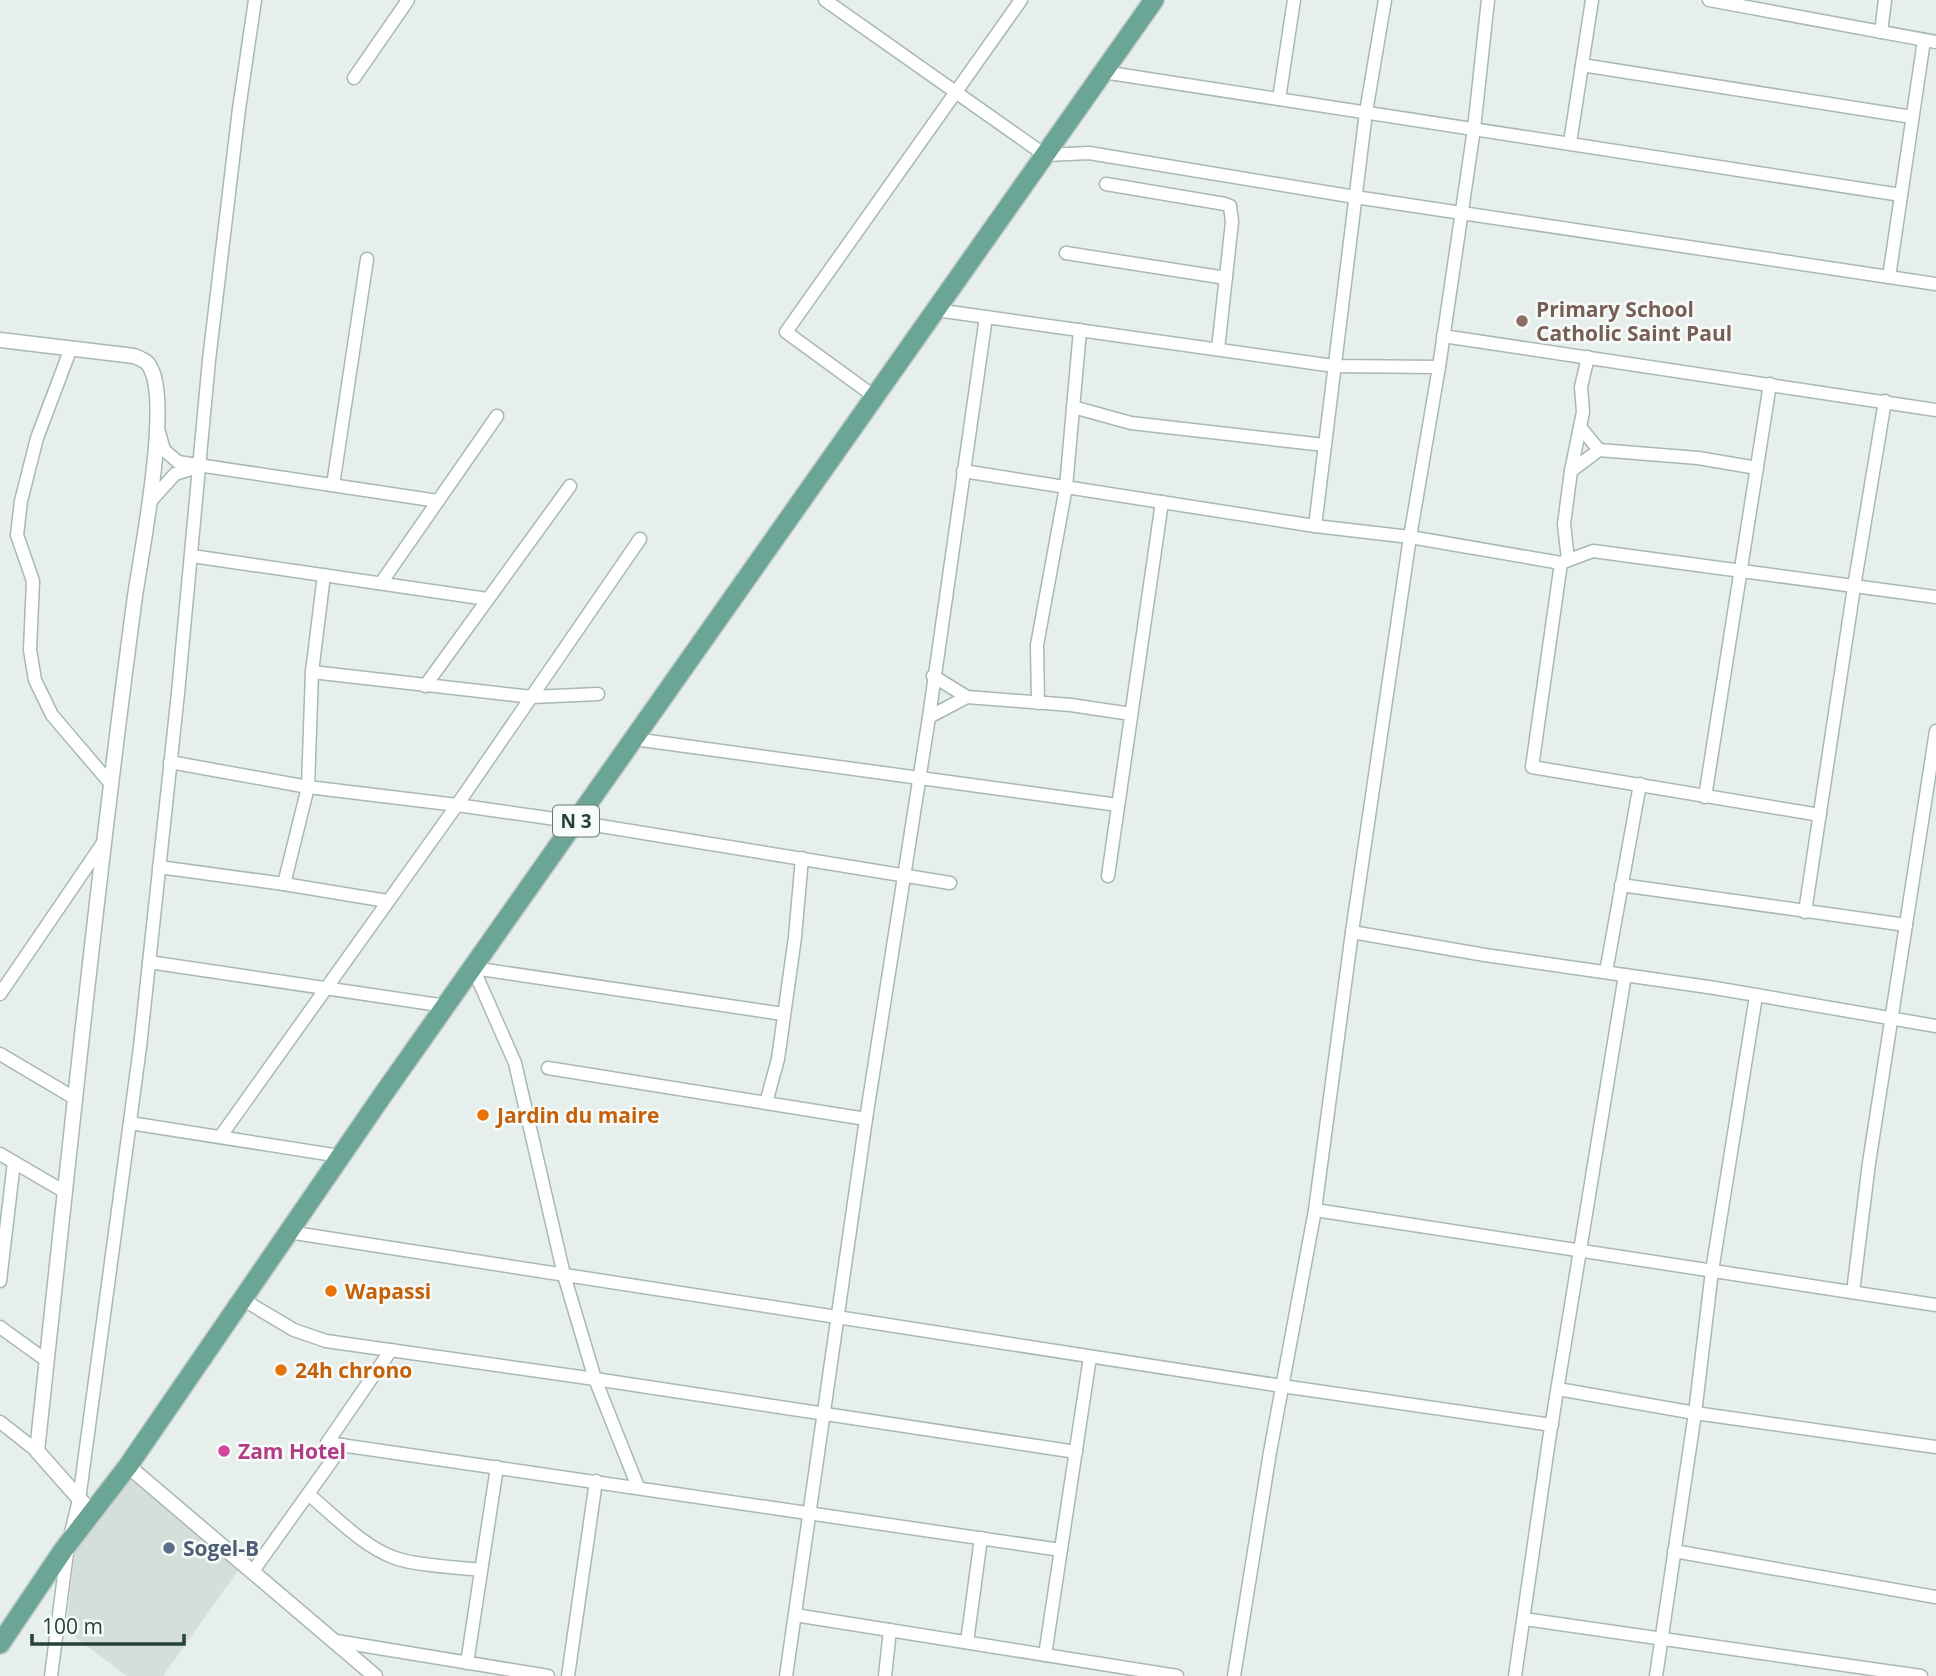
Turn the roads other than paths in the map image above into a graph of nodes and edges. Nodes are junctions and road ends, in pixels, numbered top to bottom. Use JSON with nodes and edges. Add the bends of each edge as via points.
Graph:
{"nodes":[{"id":1,"x":255,"y":0,"type":"edge"},
{"id":2,"x":408,"y":0,"type":"edge"},
{"id":3,"x":825,"y":0,"type":"edge"},
{"id":4,"x":1021,"y":0,"type":"edge"},
{"id":5,"x":1154,"y":0,"type":"edge"},
{"id":6,"x":1294,"y":0,"type":"edge"},
{"id":7,"x":1385,"y":0,"type":"edge"},
{"id":8,"x":1488,"y":0,"type":"edge"},
{"id":9,"x":1592,"y":0,"type":"edge"},
{"id":10,"x":1709,"y":0,"type":"edge"},
{"id":11,"x":1785,"y":0,"type":"edge"},
{"id":12,"x":1885,"y":0,"type":"edge"},
{"id":13,"x":1783,"y":14,"type":"junction"},
{"id":14,"x":1881,"y":32,"type":"junction"},
{"id":15,"x":1930,"y":41,"type":"edge"},
{"id":16,"x":1582,"y":65,"type":"junction"},
{"id":17,"x":1103,"y":72,"type":"junction"},
{"id":18,"x":354,"y":78,"type":"dead end"},
{"id":19,"x":955,"y":92,"type":"junction"},
{"id":20,"x":1279,"y":99,"type":"junction"},
{"id":21,"x":1366,"y":112,"type":"junction"},
{"id":22,"x":1912,"y":117,"type":"junction"},
{"id":23,"x":1474,"y":129,"type":"junction"},
{"id":24,"x":1570,"y":143,"type":"junction"},
{"id":25,"x":1045,"y":155,"type":"junction"},
{"id":26,"x":1106,"y":184,"type":"dead end"},
{"id":27,"x":1901,"y":195,"type":"junction"},
{"id":28,"x":1355,"y":197,"type":"junction"},
{"id":29,"x":1461,"y":212,"type":"junction"},
{"id":30,"x":1066,"y":253,"type":"dead end"},
{"id":31,"x":367,"y":259,"type":"dead end"},
{"id":32,"x":1889,"y":277,"type":"junction"},
{"id":33,"x":1226,"y":278,"type":"junction"},
{"id":34,"x":1936,"y":284,"type":"edge"},
{"id":35,"x":936,"y":310,"type":"junction"},
{"id":36,"x":986,"y":317,"type":"junction"},
{"id":37,"x":1080,"y":330,"type":"junction"},
{"id":38,"x":1443,"y":336,"type":"junction"},
{"id":39,"x":0,"y":340,"type":"edge"},
{"id":40,"x":71,"y":348,"type":"junction"},
{"id":41,"x":1218,"y":349,"type":"junction"},
{"id":42,"x":1588,"y":357,"type":"junction"},
{"id":43,"x":1334,"y":366,"type":"junction"},
{"id":44,"x":1439,"y":367,"type":"junction"},
{"id":45,"x":1770,"y":384,"type":"junction"},
{"id":46,"x":874,"y":397,"type":"junction"},
{"id":47,"x":1885,"y":401,"type":"junction"},
{"id":48,"x":1073,"y":407,"type":"junction"},
{"id":49,"x":1936,"y":410,"type":"edge"},
{"id":50,"x":497,"y":416,"type":"dead end"},
{"id":51,"x":157,"y":425,"type":"junction"},
{"id":52,"x":1580,"y":427,"type":"junction"},
{"id":53,"x":1324,"y":445,"type":"junction"},
{"id":54,"x":1599,"y":450,"type":"junction"},
{"id":55,"x":201,"y":466,"type":"junction"},
{"id":56,"x":1757,"y":468,"type":"junction"},
{"id":57,"x":963,"y":471,"type":"junction"},
{"id":58,"x":1571,"y":471,"type":"junction"},
{"id":59,"x":333,"y":485,"type":"junction"},
{"id":60,"x":570,"y":486,"type":"dead end"},
{"id":61,"x":1066,"y":487,"type":"junction"},
{"id":62,"x":438,"y":501,"type":"junction"},
{"id":63,"x":1162,"y":502,"type":"junction"},
{"id":64,"x":148,"y":505,"type":"junction"},
{"id":65,"x":1315,"y":526,"type":"junction"},
{"id":66,"x":1410,"y":537,"type":"junction"},
{"id":67,"x":640,"y":540,"type":"dead end"},
{"id":68,"x":192,"y":556,"type":"junction"},
{"id":69,"x":1564,"y":562,"type":"junction"},
{"id":70,"x":1741,"y":572,"type":"junction"},
{"id":71,"x":324,"y":575,"type":"junction"},
{"id":72,"x":381,"y":583,"type":"junction"},
{"id":73,"x":1854,"y":587,"type":"junction"},
{"id":74,"x":1936,"y":597,"type":"edge"},
{"id":75,"x":487,"y":599,"type":"junction"},
{"id":76,"x":312,"y":672,"type":"junction"},
{"id":77,"x":933,"y":676,"type":"junction"},
{"id":78,"x":425,"y":686,"type":"junction"},
{"id":79,"x":598,"y":694,"type":"dead end"},
{"id":80,"x":532,"y":696,"type":"junction"},
{"id":81,"x":967,"y":697,"type":"junction"},
{"id":82,"x":1038,"y":703,"type":"junction"},
{"id":83,"x":1131,"y":715,"type":"junction"},
{"id":84,"x":929,"y":717,"type":"junction"},
{"id":85,"x":1936,"y":731,"type":"edge"},
{"id":86,"x":634,"y":739,"type":"junction"},
{"id":87,"x":170,"y":762,"type":"junction"},
{"id":88,"x":1933,"y":767,"type":"edge"},
{"id":89,"x":918,"y":778,"type":"junction"},
{"id":90,"x":110,"y":783,"type":"junction"},
{"id":91,"x":1640,"y":784,"type":"junction"},
{"id":92,"x":308,"y":787,"type":"junction"},
{"id":93,"x":1705,"y":797,"type":"junction"},
{"id":94,"x":457,"y":805,"type":"junction"},
{"id":95,"x":1118,"y":806,"type":"junction"},
{"id":96,"x":1820,"y":815,"type":"junction"},
{"id":97,"x":576,"y":822,"type":"junction"},
{"id":98,"x":103,"y":844,"type":"junction"},
{"id":99,"x":802,"y":858,"type":"junction"},
{"id":100,"x":159,"y":867,"type":"junction"},
{"id":101,"x":903,"y":875,"type":"junction"},
{"id":102,"x":1108,"y":876,"type":"dead end"},
{"id":103,"x":950,"y":883,"type":"dead end"},
{"id":104,"x":284,"y":884,"type":"junction"},
{"id":105,"x":1621,"y":885,"type":"junction"},
{"id":106,"x":387,"y":901,"type":"junction"},
{"id":107,"x":1805,"y":912,"type":"junction"},
{"id":108,"x":1906,"y":925,"type":"junction"},
{"id":109,"x":1352,"y":932,"type":"junction"},
{"id":110,"x":149,"y":962,"type":"junction"},
{"id":111,"x":473,"y":968,"type":"junction"},
{"id":112,"x":1605,"y":972,"type":"junction"},
{"id":113,"x":1625,"y":975,"type":"junction"},
{"id":114,"x":325,"y":988,"type":"junction"},
{"id":115,"x":0,"y":994,"type":"edge"},
{"id":116,"x":1756,"y":996,"type":"junction"},
{"id":117,"x":446,"y":1006,"type":"junction"},
{"id":118,"x":783,"y":1014,"type":"junction"},
{"id":119,"x":1892,"y":1019,"type":"junction"},
{"id":120,"x":1936,"y":1026,"type":"edge"},
{"id":121,"x":0,"y":1054,"type":"edge"},
{"id":122,"x":548,"y":1068,"type":"dead end"},
{"id":123,"x":76,"y":1099,"type":"junction"},
{"id":124,"x":766,"y":1103,"type":"junction"},
{"id":125,"x":866,"y":1119,"type":"junction"},
{"id":126,"x":130,"y":1123,"type":"junction"},
{"id":127,"x":220,"y":1137,"type":"junction"},
{"id":128,"x":0,"y":1154,"type":"edge"},
{"id":129,"x":340,"y":1156,"type":"junction"},
{"id":130,"x":14,"y":1162,"type":"junction"},
{"id":131,"x":65,"y":1192,"type":"junction"},
{"id":132,"x":1315,"y":1210,"type":"junction"},
{"id":133,"x":288,"y":1232,"type":"junction"},
{"id":134,"x":1580,"y":1251,"type":"junction"},
{"id":135,"x":1712,"y":1271,"type":"junction"},
{"id":136,"x":564,"y":1275,"type":"junction"},
{"id":137,"x":0,"y":1281,"type":"edge"},
{"id":138,"x":1853,"y":1292,"type":"junction"},
{"id":139,"x":242,"y":1299,"type":"junction"},
{"id":140,"x":1936,"y":1305,"type":"edge"},
{"id":141,"x":838,"y":1317,"type":"junction"},
{"id":142,"x":0,"y":1327,"type":"edge"},
{"id":143,"x":391,"y":1350,"type":"junction"},
{"id":144,"x":1090,"y":1357,"type":"junction"},
{"id":145,"x":47,"y":1360,"type":"junction"},
{"id":146,"x":594,"y":1379,"type":"junction"},
{"id":147,"x":1282,"y":1387,"type":"junction"},
{"id":148,"x":1558,"y":1389,"type":"junction"},
{"id":149,"x":1695,"y":1413,"type":"junction"},
{"id":150,"x":824,"y":1415,"type":"junction"},
{"id":151,"x":0,"y":1422,"type":"edge"},
{"id":152,"x":1552,"y":1425,"type":"junction"},
{"id":153,"x":343,"y":1445,"type":"junction"},
{"id":154,"x":1936,"y":1447,"type":"edge"},
{"id":155,"x":37,"y":1451,"type":"junction"},
{"id":156,"x":1076,"y":1452,"type":"junction"},
{"id":157,"x":128,"y":1466,"type":"junction"},
{"id":158,"x":497,"y":1467,"type":"junction"},
{"id":159,"x":596,"y":1481,"type":"junction"},
{"id":160,"x":638,"y":1487,"type":"junction"},
{"id":161,"x":308,"y":1494,"type":"junction"},
{"id":162,"x":85,"y":1506,"type":"junction"},
{"id":163,"x":810,"y":1512,"type":"junction"},
{"id":164,"x":981,"y":1538,"type":"junction"},
{"id":165,"x":68,"y":1545,"type":"junction"},
{"id":166,"x":1061,"y":1550,"type":"junction"},
{"id":167,"x":1674,"y":1551,"type":"junction"},
{"id":168,"x":481,"y":1570,"type":"junction"},
{"id":169,"x":253,"y":1571,"type":"junction"},
{"id":170,"x":1936,"y":1597,"type":"edge"},
{"id":171,"x":795,"y":1615,"type":"junction"},
{"id":172,"x":1524,"y":1619,"type":"junction"},
{"id":173,"x":890,"y":1630,"type":"junction"},
{"id":174,"x":1661,"y":1640,"type":"junction"},
{"id":175,"x":336,"y":1641,"type":"junction"},
{"id":176,"x":967,"y":1642,"type":"junction"},
{"id":177,"x":0,"y":1644,"type":"edge"},
{"id":178,"x":1045,"y":1655,"type":"junction"},
{"id":179,"x":467,"y":1663,"type":"junction"},
{"id":180,"x":1138,"y":1673,"type":"edge"},
{"id":181,"x":51,"y":1676,"type":"edge"},
{"id":182,"x":375,"y":1676,"type":"edge"},
{"id":183,"x":548,"y":1676,"type":"edge"},
{"id":184,"x":568,"y":1676,"type":"edge"},
{"id":185,"x":786,"y":1676,"type":"edge"},
{"id":186,"x":886,"y":1676,"type":"edge"},
{"id":187,"x":1177,"y":1676,"type":"edge"},
{"id":188,"x":1234,"y":1676,"type":"edge"},
{"id":189,"x":1515,"y":1676,"type":"edge"},
{"id":190,"x":1656,"y":1676,"type":"edge"},
{"id":191,"x":1921,"y":1676,"type":"edge"}],
"edges":[{"from":1,"to":55,"type":"street","via":[[209,360]]},
{"from":2,"to":18,"type":"street"},
{"from":3,"to":19,"type":"street"},
{"from":4,"to":19,"type":"street"},
{"from":5,"to":17,"type":"main road","number":"N 3"},
{"from":6,"to":20,"type":"street"},
{"from":7,"to":21,"type":"street"},
{"from":8,"to":23,"type":"street"},
{"from":9,"to":16,"type":"street"},
{"from":10,"to":13,"type":"street"},
{"from":11,"to":13,"type":"street"},
{"from":12,"to":14,"type":"street"},
{"from":13,"to":14,"type":"street"},
{"from":14,"to":15,"type":"street"},
{"from":15,"to":22,"type":"street"},
{"from":16,"to":22,"type":"street"},
{"from":16,"to":24,"type":"street"},
{"from":17,"to":20,"type":"street"},
{"from":17,"to":25,"type":"main road","number":"N 3"},
{"from":19,"to":25,"type":"street"},
{"from":19,"to":46,"type":"street","via":[[786,332]]},
{"from":20,"to":21,"type":"street"},
{"from":21,"to":23,"type":"street"},
{"from":21,"to":28,"type":"street"},
{"from":22,"to":27,"type":"street"},
{"from":23,"to":24,"type":"street"},
{"from":23,"to":29,"type":"street"},
{"from":24,"to":27,"type":"street"},
{"from":25,"to":28,"type":"street","via":[[1089,153]]},
{"from":25,"to":35,"type":"main road","number":"N 3"},
{"from":26,"to":33,"type":"street","via":[[1230,206]]},
{"from":27,"to":32,"type":"street"},
{"from":28,"to":29,"type":"street"},
{"from":28,"to":43,"type":"street"},
{"from":29,"to":32,"type":"street"},
{"from":29,"to":38,"type":"street"},
{"from":30,"to":33,"type":"street"},
{"from":31,"to":59,"type":"street"},
{"from":32,"to":34,"type":"street"},
{"from":33,"to":41,"type":"street"},
{"from":35,"to":36,"type":"street"},
{"from":35,"to":46,"type":"main road","number":"N 3"},
{"from":36,"to":37,"type":"street"},
{"from":36,"to":57,"type":"street"},
{"from":37,"to":41,"type":"street"},
{"from":37,"to":48,"type":"street"},
{"from":38,"to":42,"type":"street"},
{"from":38,"to":44,"type":"street"},
{"from":39,"to":40,"type":"street"},
{"from":40,"to":51,"type":"street","via":[[144,360],[156,389]]},
{"from":40,"to":90,"type":"street","via":[[37,438],[17,535],[33,581],[30,650],[35,680],[52,715]]},
{"from":41,"to":43,"type":"street"},
{"from":42,"to":45,"type":"street"},
{"from":42,"to":52,"type":"street"},
{"from":43,"to":44,"type":"street"},
{"from":43,"to":53,"type":"street"},
{"from":44,"to":66,"type":"street"},
{"from":45,"to":47,"type":"street"},
{"from":45,"to":56,"type":"street"},
{"from":46,"to":86,"type":"main road","number":"N 3"},
{"from":47,"to":49,"type":"street"},
{"from":47,"to":73,"type":"street"},
{"from":48,"to":53,"type":"street","via":[[1131,423]]},
{"from":48,"to":61,"type":"street"},
{"from":50,"to":62,"type":"street"},
{"from":51,"to":55,"type":"street","via":[[167,455]]},
{"from":51,"to":64,"type":"street"},
{"from":52,"to":54,"type":"street"},
{"from":52,"to":58,"type":"street"},
{"from":53,"to":65,"type":"street"},
{"from":54,"to":56,"type":"street"},
{"from":54,"to":58,"type":"street"},
{"from":55,"to":59,"type":"street"},
{"from":55,"to":64,"type":"street","via":[[176,474]]},
{"from":55,"to":68,"type":"street"},
{"from":56,"to":70,"type":"street"},
{"from":57,"to":61,"type":"street"},
{"from":57,"to":77,"type":"street"},
{"from":58,"to":69,"type":"street"},
{"from":59,"to":62,"type":"street"},
{"from":60,"to":75,"type":"street"},
{"from":61,"to":63,"type":"street"},
{"from":61,"to":82,"type":"street","via":[[1037,646]]},
{"from":62,"to":72,"type":"street"},
{"from":63,"to":65,"type":"street"},
{"from":63,"to":83,"type":"street"},
{"from":64,"to":90,"type":"street"},
{"from":65,"to":66,"type":"street"},
{"from":66,"to":69,"type":"street"},
{"from":66,"to":109,"type":"street"},
{"from":67,"to":80,"type":"street"},
{"from":68,"to":71,"type":"street"},
{"from":68,"to":87,"type":"street"},
{"from":69,"to":70,"type":"street","via":[[1593,551]]},
{"from":69,"to":91,"type":"street","via":[[1532,767]]},
{"from":70,"to":73,"type":"street"},
{"from":70,"to":93,"type":"street"},
{"from":71,"to":72,"type":"street"},
{"from":71,"to":76,"type":"street"},
{"from":72,"to":75,"type":"street"},
{"from":73,"to":74,"type":"street"},
{"from":73,"to":96,"type":"street"},
{"from":75,"to":78,"type":"street"},
{"from":76,"to":78,"type":"street"},
{"from":76,"to":92,"type":"street"},
{"from":77,"to":81,"type":"street"},
{"from":77,"to":84,"type":"street"},
{"from":78,"to":80,"type":"street"},
{"from":79,"to":80,"type":"street"},
{"from":80,"to":94,"type":"street"},
{"from":81,"to":82,"type":"street"},
{"from":81,"to":84,"type":"street"},
{"from":82,"to":83,"type":"street"},
{"from":83,"to":95,"type":"street"},
{"from":84,"to":89,"type":"street"},
{"from":85,"to":88,"type":"street"},
{"from":86,"to":89,"type":"street"},
{"from":86,"to":97,"type":"main road","number":"N 3"},
{"from":87,"to":92,"type":"street"},
{"from":87,"to":100,"type":"street"},
{"from":88,"to":108,"type":"street"},
{"from":89,"to":95,"type":"street"},
{"from":89,"to":101,"type":"street"},
{"from":90,"to":98,"type":"street"},
{"from":91,"to":93,"type":"street"},
{"from":91,"to":105,"type":"street"},
{"from":92,"to":94,"type":"street"},
{"from":92,"to":104,"type":"street"},
{"from":93,"to":96,"type":"street"},
{"from":94,"to":97,"type":"street"},
{"from":94,"to":106,"type":"street"},
{"from":95,"to":102,"type":"street"},
{"from":96,"to":107,"type":"street"},
{"from":97,"to":99,"type":"street"},
{"from":97,"to":111,"type":"main road","number":"N 3"},
{"from":98,"to":115,"type":"street"},
{"from":98,"to":123,"type":"street"},
{"from":99,"to":101,"type":"street"},
{"from":99,"to":118,"type":"street"},
{"from":100,"to":104,"type":"street"},
{"from":100,"to":110,"type":"street"},
{"from":101,"to":103,"type":"street"},
{"from":101,"to":125,"type":"street"},
{"from":104,"to":106,"type":"street"},
{"from":105,"to":107,"type":"street"},
{"from":105,"to":112,"type":"street"},
{"from":106,"to":114,"type":"street"},
{"from":107,"to":108,"type":"street"},
{"from":108,"to":119,"type":"street"},
{"from":109,"to":112,"type":"street"},
{"from":109,"to":132,"type":"street"},
{"from":110,"to":114,"type":"street"},
{"from":110,"to":126,"type":"street"},
{"from":111,"to":117,"type":"main road","number":"N 3"},
{"from":111,"to":118,"type":"street"},
{"from":111,"to":136,"type":"street","via":[[514,1063]]},
{"from":112,"to":113,"type":"street"},
{"from":113,"to":116,"type":"street"},
{"from":113,"to":134,"type":"street"},
{"from":114,"to":117,"type":"street"},
{"from":114,"to":127,"type":"street"},
{"from":116,"to":119,"type":"street"},
{"from":116,"to":135,"type":"street"},
{"from":117,"to":129,"type":"main road","number":"N 3"},
{"from":118,"to":124,"type":"street","via":[[778,1059]]},
{"from":119,"to":120,"type":"street"},
{"from":119,"to":138,"type":"street"},
{"from":121,"to":123,"type":"street"},
{"from":122,"to":124,"type":"street"},
{"from":123,"to":131,"type":"street"},
{"from":124,"to":125,"type":"street"},
{"from":125,"to":141,"type":"street"},
{"from":126,"to":127,"type":"street"},
{"from":126,"to":162,"type":"street"},
{"from":127,"to":129,"type":"street"},
{"from":128,"to":130,"type":"street"},
{"from":129,"to":133,"type":"main road","number":"N 3"},
{"from":130,"to":131,"type":"street"},
{"from":130,"to":137,"type":"street"},
{"from":131,"to":145,"type":"street"},
{"from":132,"to":134,"type":"street"},
{"from":132,"to":147,"type":"street"},
{"from":133,"to":136,"type":"street"},
{"from":133,"to":139,"type":"main road","number":"N 3"},
{"from":134,"to":135,"type":"street"},
{"from":134,"to":148,"type":"street"},
{"from":135,"to":138,"type":"street"},
{"from":135,"to":149,"type":"street"},
{"from":136,"to":141,"type":"street"},
{"from":136,"to":146,"type":"street"},
{"from":138,"to":140,"type":"street"},
{"from":139,"to":143,"type":"street","via":[[307,1336]]},
{"from":139,"to":157,"type":"main road","number":"N 3"},
{"from":141,"to":144,"type":"street"},
{"from":141,"to":150,"type":"street"},
{"from":142,"to":145,"type":"street"},
{"from":143,"to":146,"type":"street"},
{"from":143,"to":153,"type":"street","via":[[327,1443]]},
{"from":144,"to":147,"type":"street"},
{"from":144,"to":156,"type":"street"},
{"from":145,"to":155,"type":"street"},
{"from":146,"to":150,"type":"street"},
{"from":146,"to":160,"type":"street"},
{"from":147,"to":152,"type":"street"},
{"from":147,"to":188,"type":"street"},
{"from":148,"to":149,"type":"street"},
{"from":148,"to":152,"type":"street"},
{"from":149,"to":154,"type":"street"},
{"from":149,"to":167,"type":"street"},
{"from":150,"to":156,"type":"street"},
{"from":150,"to":163,"type":"street"},
{"from":151,"to":155,"type":"street"},
{"from":152,"to":172,"type":"street"},
{"from":153,"to":158,"type":"street"},
{"from":153,"to":161,"type":"street"},
{"from":155,"to":162,"type":"street"},
{"from":156,"to":166,"type":"street"},
{"from":157,"to":162,"type":"main road","number":"N 3"},
{"from":157,"to":169,"type":"street"},
{"from":158,"to":159,"type":"street"},
{"from":158,"to":168,"type":"street"},
{"from":159,"to":160,"type":"street"},
{"from":159,"to":184,"type":"street"},
{"from":160,"to":163,"type":"street"},
{"from":161,"to":168,"type":"street","via":[[384,1553]]},
{"from":161,"to":169,"type":"street"},
{"from":162,"to":165,"type":"main road","number":"N 3"},
{"from":163,"to":164,"type":"street"},
{"from":163,"to":171,"type":"street"},
{"from":164,"to":166,"type":"street"},
{"from":164,"to":176,"type":"street"},
{"from":165,"to":177,"type":"main road","number":"N 3"},
{"from":165,"to":181,"type":"street"},
{"from":166,"to":178,"type":"street"},
{"from":167,"to":170,"type":"street"},
{"from":167,"to":174,"type":"street"},
{"from":168,"to":179,"type":"street"},
{"from":169,"to":175,"type":"street"},
{"from":171,"to":173,"type":"street"},
{"from":171,"to":185,"type":"street"},
{"from":172,"to":174,"type":"street"},
{"from":172,"to":189,"type":"street"},
{"from":173,"to":176,"type":"street"},
{"from":173,"to":186,"type":"street"},
{"from":174,"to":190,"type":"street"},
{"from":174,"to":191,"type":"street"},
{"from":175,"to":179,"type":"street"},
{"from":175,"to":182,"type":"street"},
{"from":176,"to":178,"type":"street"},
{"from":178,"to":180,"type":"street"},
{"from":179,"to":183,"type":"street"},
{"from":180,"to":187,"type":"street"}]}
